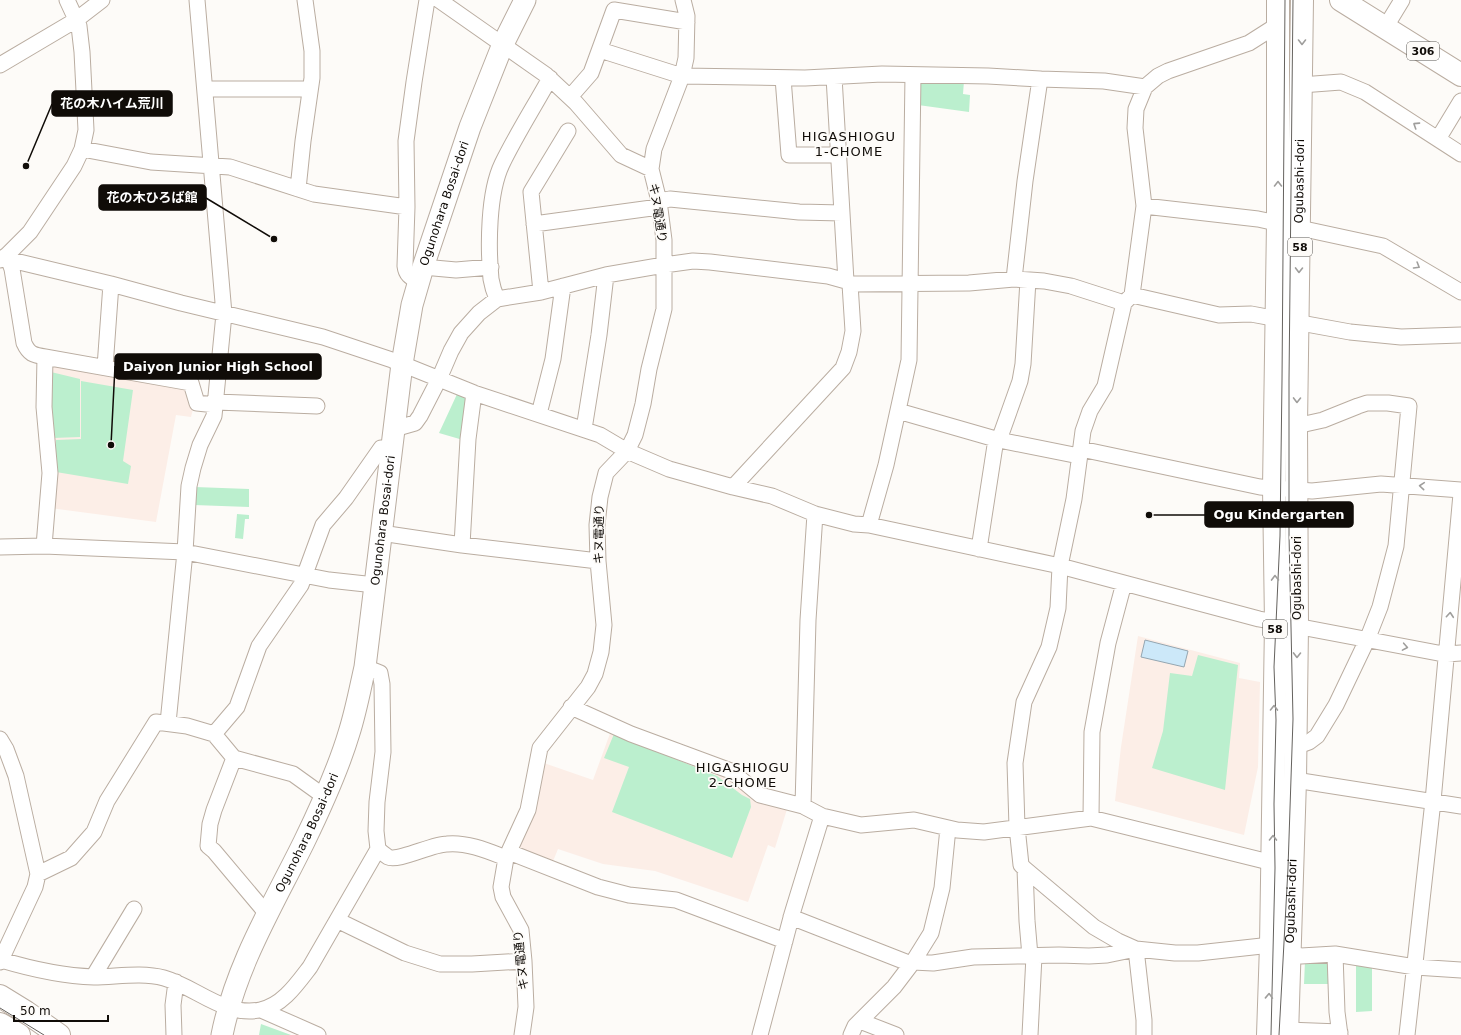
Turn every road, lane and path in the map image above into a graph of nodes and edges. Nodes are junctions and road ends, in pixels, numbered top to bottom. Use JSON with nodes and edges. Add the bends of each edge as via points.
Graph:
{"nodes":[{"id":1,"x":67,"y":0,"type":"edge"},
{"id":2,"x":102,"y":0,"type":"edge"},
{"id":3,"x":197,"y":0,"type":"edge"},
{"id":4,"x":305,"y":0,"type":"edge"},
{"id":5,"x":427,"y":0,"type":"edge"},
{"id":6,"x":439,"y":0,"type":"edge"},
{"id":7,"x":525,"y":0,"type":"edge"},
{"id":8,"x":683,"y":0,"type":"edge"},
{"id":9,"x":1341,"y":0,"type":"edge"},
{"id":10,"x":1367,"y":0,"type":"edge"},
{"id":11,"x":1278,"y":2,"type":"edge"},
{"id":12,"x":1302,"y":2,"type":"edge"},
{"id":13,"x":1393,"y":15,"type":"edge"},
{"id":14,"x":76,"y":20,"type":"junction"},
{"id":15,"x":687,"y":22,"type":"junction"},
{"id":16,"x":1278,"y":29,"type":"junction"},
{"id":17,"x":503,"y":44,"type":"junction"},
{"id":18,"x":600,"y":50,"type":"junction"},
{"id":19,"x":1461,"y":58,"type":"edge"},
{"id":20,"x":0,"y":65,"type":"edge"},
{"id":21,"x":1461,"y":74,"type":"edge"},
{"id":22,"x":913,"y":75,"type":"junction"},
{"id":23,"x":682,"y":76,"type":"junction"},
{"id":24,"x":834,"y":77,"type":"junction"},
{"id":25,"x":550,"y":78,"type":"junction"},
{"id":26,"x":783,"y":78,"type":"junction"},
{"id":27,"x":1040,"y":79,"type":"junction"},
{"id":28,"x":1301,"y":85,"type":"junction"},
{"id":29,"x":1145,"y":87,"type":"junction"},
{"id":30,"x":206,"y":89,"type":"junction"},
{"id":31,"x":310,"y":89,"type":"junction"},
{"id":32,"x":570,"y":97,"type":"junction"},
{"id":33,"x":1461,"y":101,"type":"edge"},
{"id":34,"x":568,"y":131,"type":"dead end"},
{"id":35,"x":1438,"y":139,"type":"junction"},
{"id":36,"x":82,"y":150,"type":"junction"},
{"id":37,"x":1461,"y":154,"type":"edge"},
{"id":38,"x":839,"y":155,"type":"junction"},
{"id":39,"x":212,"y":166,"type":"junction"},
{"id":40,"x":650,"y":169,"type":"junction"},
{"id":41,"x":298,"y":189,"type":"junction"},
{"id":42,"x":659,"y":204,"type":"junction"},
{"id":43,"x":1144,"y":206,"type":"junction"},
{"id":44,"x":407,"y":207,"type":"junction"},
{"id":45,"x":842,"y":213,"type":"junction"},
{"id":46,"x":1278,"y":223,"type":"junction"},
{"id":47,"x":534,"y":224,"type":"junction"},
{"id":48,"x":1300,"y":228,"type":"junction"},
{"id":49,"x":4,"y":257,"type":"edge"},
{"id":50,"x":664,"y":265,"type":"junction"},
{"id":51,"x":491,"y":267,"type":"junction"},
{"id":52,"x":421,"y":274,"type":"junction"},
{"id":53,"x":606,"y":275,"type":"junction"},
{"id":54,"x":1021,"y":280,"type":"junction"},
{"id":55,"x":848,"y":282,"type":"junction"},
{"id":56,"x":111,"y":284,"type":"junction"},
{"id":57,"x":911,"y":284,"type":"junction"},
{"id":58,"x":563,"y":286,"type":"junction"},
{"id":59,"x":541,"y":292,"type":"junction"},
{"id":60,"x":1461,"y":292,"type":"edge"},
{"id":61,"x":497,"y":299,"type":"junction"},
{"id":62,"x":1128,"y":299,"type":"junction"},
{"id":63,"x":224,"y":314,"type":"junction"},
{"id":64,"x":1276,"y":319,"type":"junction"},
{"id":65,"x":1298,"y":322,"type":"junction"},
{"id":66,"x":1461,"y":335,"type":"edge"},
{"id":67,"x":45,"y":358,"type":"junction"},
{"id":68,"x":402,"y":364,"type":"junction"},
{"id":69,"x":105,"y":367,"type":"junction"},
{"id":70,"x":439,"y":379,"type":"junction"},
{"id":71,"x":474,"y":393,"type":"junction"},
{"id":72,"x":216,"y":403,"type":"junction"},
{"id":73,"x":317,"y":406,"type":"dead end"},
{"id":74,"x":898,"y":411,"type":"junction"},
{"id":75,"x":539,"y":414,"type":"junction"},
{"id":76,"x":1296,"y":426,"type":"junction"},
{"id":77,"x":584,"y":429,"type":"junction"},
{"id":78,"x":393,"y":439,"type":"junction"},
{"id":79,"x":998,"y":439,"type":"junction"},
{"id":80,"x":627,"y":452,"type":"junction"},
{"id":81,"x":1080,"y":453,"type":"junction"},
{"id":82,"x":1402,"y":485,"type":"junction"},
{"id":83,"x":733,"y":487,"type":"junction"},
{"id":84,"x":1274,"y":488,"type":"junction"},
{"id":85,"x":1296,"y":490,"type":"junction"},
{"id":86,"x":1461,"y":490,"type":"edge"},
{"id":87,"x":1461,"y":494,"type":"edge"},
{"id":88,"x":815,"y":514,"type":"junction"},
{"id":89,"x":869,"y":525,"type":"junction"},
{"id":90,"x":381,"y":533,"type":"junction"},
{"id":91,"x":462,"y":545,"type":"junction"},
{"id":92,"x":44,"y":546,"type":"junction"},
{"id":93,"x":0,"y":547,"type":"edge"},
{"id":94,"x":979,"y":549,"type":"junction"},
{"id":95,"x":185,"y":552,"type":"junction"},
{"id":96,"x":598,"y":561,"type":"junction"},
{"id":97,"x":1060,"y":566,"type":"junction"},
{"id":98,"x":305,"y":575,"type":"junction"},
{"id":99,"x":1124,"y":583,"type":"junction"},
{"id":100,"x":375,"y":585,"type":"junction"},
{"id":101,"x":1276,"y":623,"type":"junction"},
{"id":102,"x":1297,"y":626,"type":"junction"},
{"id":103,"x":1367,"y":640,"type":"junction"},
{"id":104,"x":1454,"y":654,"type":"edge"},
{"id":105,"x":365,"y":668,"type":"junction"},
{"id":106,"x":570,"y":707,"type":"junction"},
{"id":107,"x":168,"y":723,"type":"junction"},
{"id":108,"x":214,"y":734,"type":"junction"},
{"id":109,"x":0,"y":739,"type":"edge"},
{"id":110,"x":1295,"y":747,"type":"junction"},
{"id":111,"x":234,"y":758,"type":"junction"},
{"id":112,"x":1294,"y":780,"type":"junction"},
{"id":113,"x":325,"y":797,"type":"junction"},
{"id":114,"x":1433,"y":801,"type":"junction"},
{"id":115,"x":803,"y":806,"type":"junction"},
{"id":116,"x":1461,"y":806,"type":"edge"},
{"id":117,"x":822,"y":816,"type":"junction"},
{"id":118,"x":1091,"y":818,"type":"junction"},
{"id":119,"x":1017,"y":827,"type":"junction"},
{"id":120,"x":948,"y":828,"type":"junction"},
{"id":121,"x":378,"y":849,"type":"junction"},
{"id":122,"x":507,"y":855,"type":"junction"},
{"id":123,"x":1273,"y":864,"type":"junction"},
{"id":124,"x":1025,"y":869,"type":"junction"},
{"id":125,"x":38,"y":874,"type":"junction"},
{"id":126,"x":134,"y":909,"type":"dead end"},
{"id":127,"x":267,"y":914,"type":"junction"},
{"id":128,"x":791,"y":917,"type":"junction"},
{"id":129,"x":337,"y":920,"type":"junction"},
{"id":130,"x":785,"y":941,"type":"junction"},
{"id":131,"x":1136,"y":949,"type":"junction"},
{"id":132,"x":1281,"y":950,"type":"junction"},
{"id":133,"x":1335,"y":954,"type":"junction"},
{"id":134,"x":1032,"y":956,"type":"junction"},
{"id":135,"x":1,"y":961,"type":"edge"},
{"id":136,"x":524,"y":961,"type":"junction"},
{"id":137,"x":912,"y":963,"type":"junction"},
{"id":138,"x":1414,"y":967,"type":"junction"},
{"id":139,"x":1461,"y":970,"type":"edge"},
{"id":140,"x":92,"y":977,"type":"junction"},
{"id":141,"x":176,"y":982,"type":"junction"},
{"id":142,"x":0,"y":996,"type":"edge"},
{"id":143,"x":228,"y":1008,"type":"junction"},
{"id":144,"x":261,"y":1010,"type":"junction"},
{"id":145,"x":860,"y":1021,"type":"junction"},
{"id":146,"x":0,"y":1024,"type":"edge"},
{"id":147,"x":1281,"y":1033,"type":"edge"},
{"id":148,"x":1340,"y":1034,"type":"edge"},
{"id":149,"x":19,"y":1035,"type":"edge"},
{"id":150,"x":59,"y":1035,"type":"edge"},
{"id":151,"x":174,"y":1035,"type":"edge"},
{"id":152,"x":222,"y":1035,"type":"edge"},
{"id":153,"x":318,"y":1035,"type":"edge"},
{"id":154,"x":522,"y":1035,"type":"edge"},
{"id":155,"x":760,"y":1035,"type":"edge"},
{"id":156,"x":851,"y":1035,"type":"edge"},
{"id":157,"x":896,"y":1035,"type":"edge"},
{"id":158,"x":1030,"y":1035,"type":"edge"},
{"id":159,"x":1144,"y":1035,"type":"edge"},
{"id":160,"x":1407,"y":1035,"type":"edge"}],
"edges":[{"from":1,"to":14,"type":"street"},
{"from":2,"to":14,"type":"street"},
{"from":3,"to":30,"type":"street"},
{"from":4,"to":31,"type":"street","via":[[312,51]]},
{"from":5,"to":44,"type":"street","via":[[406,142]]},
{"from":6,"to":17,"type":"street"},
{"from":7,"to":17,"type":"street","name":"Ogunohara Bosai-dori"},
{"from":8,"to":15,"type":"street","name":"キヌ電通り"},
{"from":9,"to":13,"type":"main road","number":"306"},
{"from":10,"to":13,"type":"main road","number":"306"},
{"from":11,"to":16,"type":"main road","name":"Ogubashi-dori","number":"58"},
{"from":12,"to":28,"type":"main road","name":"Ogubashi-dori","number":"58","one_way":true},
{"from":13,"to":19,"type":"main road","number":"306"},
{"from":13,"to":21,"type":"main road","number":"306"},
{"from":14,"to":20,"type":"street"},
{"from":14,"to":36,"type":"street","via":[[79,26],[85,88],[86,130]]},
{"from":15,"to":18,"type":"street","via":[[614,10]]},
{"from":15,"to":23,"type":"street","name":"キヌ電通り","via":[[686,58]]},
{"from":16,"to":29,"type":"street","via":[[1271,29],[1249,43],[1168,71]]},
{"from":46,"to":16,"type":"main road","name":"Ogubashi-dori","number":"58","one_way":true},
{"from":17,"to":25,"type":"street"},
{"from":17,"to":52,"type":"street","name":"Ogunohara Bosai-dori","via":[[470,127]]},
{"from":18,"to":23,"type":"street"},
{"from":18,"to":32,"type":"street","via":[[591,73]]},
{"from":22,"to":24,"type":"street"},
{"from":22,"to":27,"type":"street"},
{"from":22,"to":57,"type":"street"},
{"from":23,"to":26,"type":"street"},
{"from":23,"to":40,"type":"street","name":"キヌ電通り","via":[[654,149]]},
{"from":24,"to":26,"type":"street"},
{"from":24,"to":38,"type":"street"},
{"from":25,"to":32,"type":"street"},
{"from":25,"to":51,"type":"street","via":[[502,164],[496,181],[490,224]]},
{"from":26,"to":38,"type":"street","via":[[789,155]]},
{"from":27,"to":29,"type":"street","via":[[1104,80]]},
{"from":27,"to":54,"type":"street","via":[[1025,180]]},
{"from":35,"to":28,"type":"street","one_way":true,"via":[[1365,92],[1341,82]]},
{"from":28,"to":48,"type":"main road","name":"Ogubashi-dori","number":"58"},
{"from":29,"to":43,"type":"street","via":[[1135,117]]},
{"from":30,"to":31,"type":"street"},
{"from":30,"to":39,"type":"street"},
{"from":31,"to":41,"type":"street"},
{"from":32,"to":40,"type":"street","via":[[621,155]]},
{"from":33,"to":35,"type":"street"},
{"from":34,"to":47,"type":"street","via":[[531,192]]},
{"from":35,"to":37,"type":"street"},
{"from":36,"to":39,"type":"street","via":[[133,160]]},
{"from":36,"to":49,"type":"street","via":[[30,232]]},
{"from":38,"to":45,"type":"street"},
{"from":39,"to":41,"type":"street","via":[[230,167]]},
{"from":39,"to":63,"type":"street"},
{"from":40,"to":42,"type":"street","name":"キヌ電通り"},
{"from":41,"to":44,"type":"street","via":[[314,194]]},
{"from":42,"to":45,"type":"street","via":[[670,199],[799,212]]},
{"from":42,"to":47,"type":"street"},
{"from":42,"to":50,"type":"street","name":"キヌ電通り","via":[[664,240]]},
{"from":43,"to":46,"type":"street"},
{"from":43,"to":62,"type":"street"},
{"from":44,"to":52,"type":"street","via":[[406,273],[410,277]]},
{"from":45,"to":55,"type":"street"},
{"from":46,"to":48,"type":"street"},
{"from":46,"to":64,"type":"main road","name":"Ogubashi-dori","number":"58"},
{"from":47,"to":59,"type":"street"},
{"from":48,"to":60,"type":"street","one_way":true,"via":[[1383,246]]},
{"from":48,"to":65,"type":"main road","name":"Ogubashi-dori","number":"58","one_way":true},
{"from":49,"to":56,"type":"street"},
{"from":49,"to":67,"type":"street","via":[[12,268],[24,343],[28,351]]},
{"from":50,"to":53,"type":"street"},
{"from":50,"to":55,"type":"street","via":[[693,261],[710,262],[828,276]]},
{"from":50,"to":80,"type":"street","name":"キヌ電通り","via":[[664,309],[635,435]]},
{"from":51,"to":52,"type":"street"},
{"from":51,"to":61,"type":"street","via":[[491,279]]},
{"from":52,"to":68,"type":"street","name":"Ogunohara Bosai-dori","via":[[412,305]]},
{"from":53,"to":58,"type":"street"},
{"from":53,"to":77,"type":"street","via":[[600,335]]},
{"from":54,"to":57,"type":"street"},
{"from":54,"to":62,"type":"street","via":[[1044,281]]},
{"from":54,"to":79,"type":"street","via":[[1023,364],[1020,382]]},
{"from":55,"to":57,"type":"street"},
{"from":55,"to":83,"type":"street","via":[[852,331],[849,352],[843,368]]},
{"from":56,"to":63,"type":"street"},
{"from":56,"to":69,"type":"street"},
{"from":57,"to":74,"type":"street","via":[[909,360]]},
{"from":58,"to":59,"type":"street"},
{"from":58,"to":75,"type":"street","via":[[553,360]]},
{"from":59,"to":61,"type":"street"},
{"from":61,"to":70,"type":"street","via":[[479,312],[461,333],[450,351]]},
{"from":62,"to":64,"type":"street","via":[[1219,315],[1251,314]]},
{"from":62,"to":81,"type":"street","via":[[1105,386],[1090,411]]},
{"from":63,"to":68,"type":"street","via":[[323,337]]},
{"from":63,"to":72,"type":"street"},
{"from":64,"to":65,"type":"street"},
{"from":64,"to":84,"type":"main road","name":"Ogubashi-dori","number":"58"},
{"from":65,"to":66,"type":"street","via":[[1350,332],[1401,337]]},
{"from":65,"to":76,"type":"main road","name":"Ogubashi-dori","number":"58","one_way":true},
{"from":67,"to":69,"type":"street"},
{"from":67,"to":92,"type":"street","via":[[44,407],[50,473]]},
{"from":68,"to":70,"type":"street"},
{"from":68,"to":78,"type":"street","name":"Ogunohara Bosai-dori"},
{"from":69,"to":72,"type":"street","via":[[190,383],[197,403]]},
{"from":70,"to":71,"type":"street"},
{"from":70,"to":78,"type":"street","via":[[415,423]]},
{"from":71,"to":75,"type":"street"},
{"from":71,"to":91,"type":"street","via":[[468,439]]},
{"from":72,"to":73,"type":"street"},
{"from":72,"to":95,"type":"street","via":[[211,424],[192,468]]},
{"from":74,"to":79,"type":"street"},
{"from":74,"to":89,"type":"street"},
{"from":75,"to":77,"type":"street"},
{"from":76,"to":82,"type":"street","via":[[1323,420],[1367,404],[1409,406]]},
{"from":76,"to":85,"type":"main road","name":"Ogubashi-dori","number":"58"},
{"from":77,"to":80,"type":"street","via":[[600,435]]},
{"from":78,"to":90,"type":"street","name":"Ogunohara Bosai-dori"},
{"from":78,"to":98,"type":"street","via":[[381,448],[346,498],[323,525]]},
{"from":79,"to":81,"type":"street"},
{"from":79,"to":94,"type":"street"},
{"from":80,"to":83,"type":"street","via":[[669,469]]},
{"from":80,"to":96,"type":"street","name":"キヌ電通り","via":[[606,473],[597,525]]},
{"from":81,"to":84,"type":"street"},
{"from":81,"to":97,"type":"street"},
{"from":82,"to":85,"type":"street"},
{"from":86,"to":82,"type":"street","one_way":true},
{"from":82,"to":103,"type":"street","via":[[1396,546],[1380,607]]},
{"from":83,"to":88,"type":"street","via":[[772,496]]},
{"from":84,"to":85,"type":"street"},
{"from":101,"to":84,"type":"main road","name":"Ogubashi-dori","number":"58","one_way":true},
{"from":85,"to":102,"type":"main road","name":"Ogubashi-dori","number":"58"},
{"from":104,"to":87,"type":"street","one_way":true},
{"from":88,"to":89,"type":"street","via":[[854,524]]},
{"from":88,"to":115,"type":"street","via":[[808,620]]},
{"from":89,"to":94,"type":"street"},
{"from":90,"to":91,"type":"street"},
{"from":90,"to":100,"type":"street","name":"Ogunohara Bosai-dori"},
{"from":91,"to":96,"type":"street"},
{"from":92,"to":93,"type":"street"},
{"from":92,"to":95,"type":"street"},
{"from":94,"to":97,"type":"street"},
{"from":95,"to":98,"type":"street"},
{"from":95,"to":107,"type":"street"},
{"from":96,"to":106,"type":"street","name":"キヌ電通り","via":[[604,625],[601,652],[588,687]]},
{"from":97,"to":99,"type":"street"},
{"from":97,"to":119,"type":"street","via":[[1058,608],[1049,647],[1024,702],[1015,763]]},
{"from":98,"to":100,"type":"street"},
{"from":98,"to":108,"type":"street","via":[[260,646],[237,707]]},
{"from":99,"to":101,"type":"street"},
{"from":99,"to":118,"type":"street","via":[[1108,643],[1092,732]]},
{"from":100,"to":105,"type":"street","name":"Ogunohara Bosai-dori"},
{"from":101,"to":102,"type":"street"},
{"from":123,"to":101,"type":"main road","name":"Ogubashi-dori","number":"58","one_way":true},
{"from":102,"to":103,"type":"street"},
{"from":102,"to":110,"type":"main road","name":"Ogubashi-dori","number":"58","one_way":true},
{"from":103,"to":104,"type":"street","one_way":true},
{"from":103,"to":110,"type":"street","via":[[1336,705],[1317,736]]},
{"from":104,"to":114,"type":"street"},
{"from":105,"to":113,"type":"street","name":"Ogunohara Bosai-dori","via":[[349,734]]},
{"from":105,"to":121,"type":"street","via":[[380,673],[382,684],[383,752],[377,802]]},
{"from":106,"to":115,"type":"street","via":[[632,734],[731,771],[760,795]]},
{"from":106,"to":122,"type":"street","name":"キヌ電通り","via":[[540,748],[528,810]]},
{"from":107,"to":108,"type":"street"},
{"from":107,"to":125,"type":"street","via":[[156,722],[107,801],[94,832],[71,858]]},
{"from":108,"to":111,"type":"street"},
{"from":109,"to":125,"type":"street","via":[[16,776]]},
{"from":110,"to":112,"type":"main road","name":"Ogubashi-dori","number":"58"},
{"from":111,"to":113,"type":"street","via":[[293,774]]},
{"from":111,"to":127,"type":"street","via":[[214,810],[208,846]]},
{"from":112,"to":114,"type":"street"},
{"from":112,"to":132,"type":"main road","name":"Ogubashi-dori","number":"58"},
{"from":113,"to":127,"type":"street","name":"Ogunohara Bosai-dori"},
{"from":114,"to":116,"type":"street"},
{"from":114,"to":138,"type":"street"},
{"from":115,"to":117,"type":"street"},
{"from":117,"to":120,"type":"street","via":[[861,825],[914,820]]},
{"from":117,"to":128,"type":"street"},
{"from":118,"to":119,"type":"street"},
{"from":118,"to":123,"type":"street"},
{"from":119,"to":120,"type":"street","via":[[984,832]]},
{"from":119,"to":124,"type":"street","via":[[1021,865]]},
{"from":120,"to":137,"type":"street","via":[[942,888],[931,933]]},
{"from":121,"to":122,"type":"street","via":[[388,857],[397,858],[428,847],[447,844],[475,847]]},
{"from":121,"to":129,"type":"street"},
{"from":122,"to":130,"type":"street","via":[[598,887],[629,895],[676,900]]},
{"from":122,"to":136,"type":"street","name":"キヌ電通り","via":[[501,887],[503,897],[521,930]]},
{"from":123,"to":132,"type":"main road","name":"Ogubashi-dori","number":"58"},
{"from":124,"to":131,"type":"street","via":[[1094,927]]},
{"from":124,"to":134,"type":"street","via":[[1027,921]]},
{"from":125,"to":135,"type":"street","via":[[35,887]]},
{"from":126,"to":140,"type":"street"},
{"from":127,"to":143,"type":"street","name":"Ogunohara Bosai-dori","via":[[253,940]]},
{"from":128,"to":130,"type":"street"},
{"from":128,"to":137,"type":"street"},
{"from":129,"to":136,"type":"street","via":[[405,953],[440,964]]},
{"from":129,"to":144,"type":"street","via":[[310,967],[297,984],[286,996]]},
{"from":130,"to":155,"type":"street"},
{"from":131,"to":132,"type":"street","via":[[1175,953]]},
{"from":131,"to":134,"type":"street","via":[[1107,955]]},
{"from":131,"to":159,"type":"street"},
{"from":132,"to":133,"type":"street","via":[[1301,956]]},
{"from":132,"to":147,"type":"main road","name":"Ogubashi-dori","number":"58"},
{"from":133,"to":138,"type":"street"},
{"from":133,"to":148,"type":"street"},
{"from":134,"to":137,"type":"street","via":[[973,957],[933,963]]},
{"from":134,"to":158,"type":"street"},
{"from":135,"to":140,"type":"street","via":[[28,968]]},
{"from":136,"to":154,"type":"street","name":"キヌ電通り","via":[[526,1007]]},
{"from":137,"to":145,"type":"street","via":[[894,987]]},
{"from":138,"to":139,"type":"street"},
{"from":138,"to":160,"type":"street"},
{"from":140,"to":141,"type":"street","via":[[140,975],[161,977]]},
{"from":141,"to":143,"type":"street"},
{"from":141,"to":151,"type":"street","via":[[173,1005]]},
{"from":142,"to":150,"type":"main road"},
{"from":143,"to":144,"type":"street"},
{"from":143,"to":152,"type":"street","name":"Ogunohara Bosai-dori"},
{"from":144,"to":153,"type":"street"},
{"from":145,"to":156,"type":"street"},
{"from":145,"to":157,"type":"street"},
{"from":146,"to":149,"type":"main road"},
{"from":147,"to":148,"type":"street"}]}
